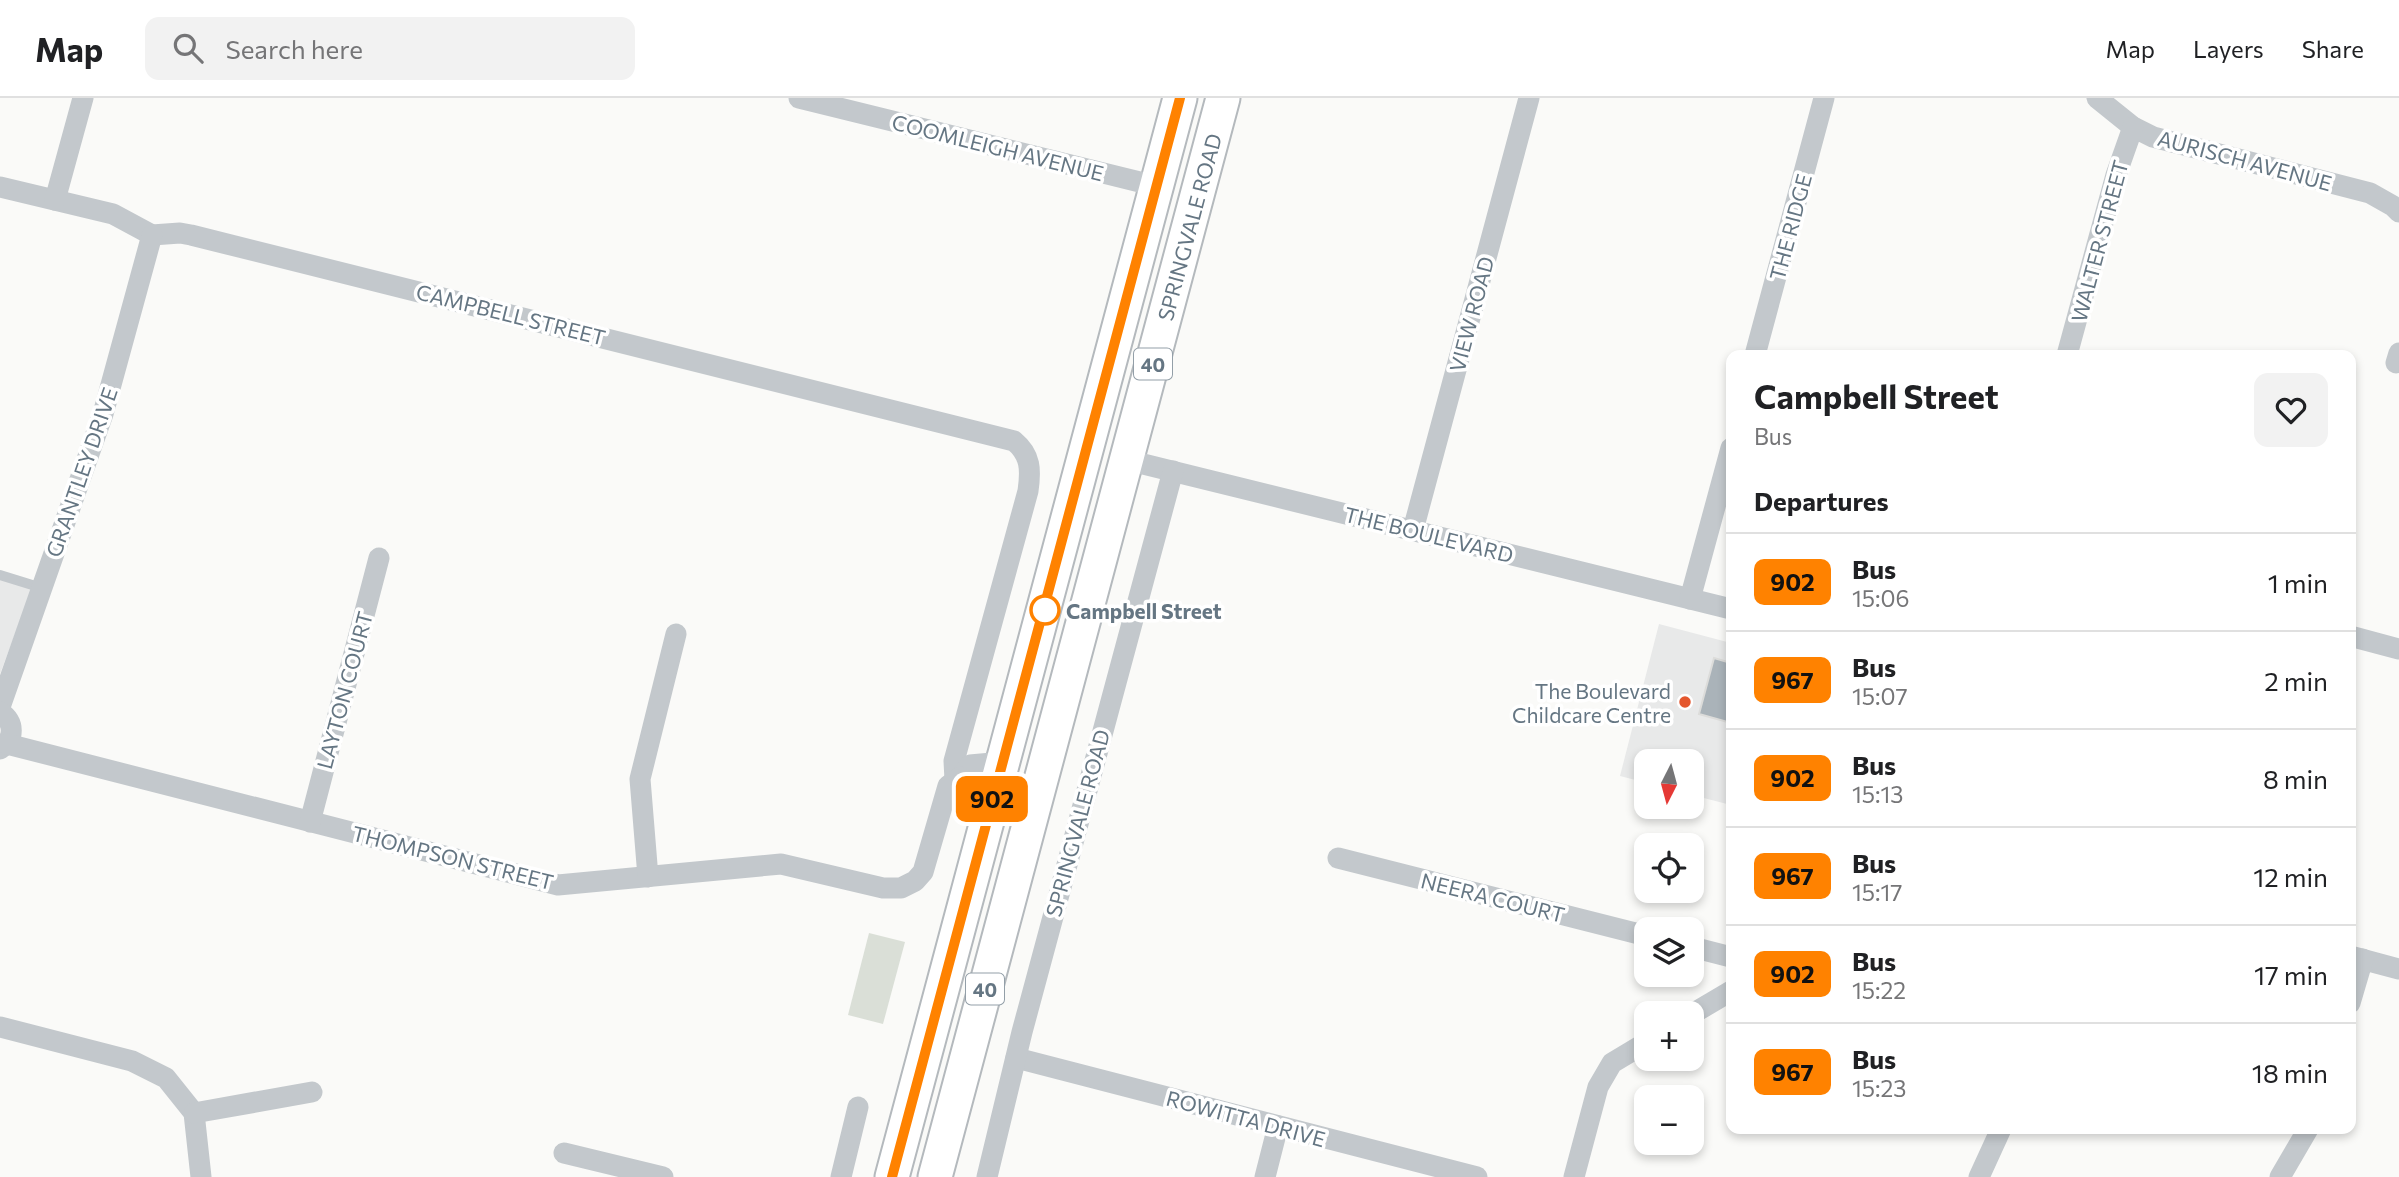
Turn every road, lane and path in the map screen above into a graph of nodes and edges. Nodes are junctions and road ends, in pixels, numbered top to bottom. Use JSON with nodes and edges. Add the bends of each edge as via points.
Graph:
{"nodes":[{"id":1,"x":83,"y":98,"type":"edge"},
{"id":2,"x":799,"y":98,"type":"edge"},
{"id":3,"x":1180,"y":98,"type":"edge"},
{"id":4,"x":1223,"y":98,"type":"edge"},
{"id":5,"x":1529,"y":98,"type":"edge"},
{"id":6,"x":1824,"y":98,"type":"edge"},
{"id":7,"x":2096,"y":98,"type":"edge"},
{"id":8,"x":2133,"y":127,"type":"junction"},
{"id":9,"x":1156,"y":186,"type":"junction"},
{"id":10,"x":0,"y":187,"type":"edge"},
{"id":11,"x":55,"y":200,"type":"junction"},
{"id":12,"x":2399,"y":212,"type":"edge"},
{"id":13,"x":152,"y":235,"type":"junction"},
{"id":14,"x":1756,"y":350,"type":"edge"},
{"id":15,"x":2068,"y":350,"type":"edge"},
{"id":16,"x":1127,"y":460,"type":"junction"},
{"id":17,"x":1726,"y":466,"type":"edge"},
{"id":18,"x":1173,"y":471,"type":"junction"},
{"id":19,"x":1413,"y":530,"type":"junction"},
{"id":20,"x":379,"y":558,"type":"dead end"},
{"id":21,"x":0,"y":575,"type":"edge"},
{"id":22,"x":42,"y":587,"type":"junction"},
{"id":23,"x":1690,"y":599,"type":"junction"},
{"id":24,"x":1726,"y":609,"type":"edge"},
{"id":25,"x":676,"y":634,"type":"dead end"},
{"id":26,"x":2356,"y":638,"type":"edge"},
{"id":27,"x":2399,"y":649,"type":"edge"},
{"id":28,"x":0,"y":709,"type":"edge"},
{"id":29,"x":4,"y":747,"type":"edge"},
{"id":30,"x":999,"y":777,"type":"junction"},
{"id":31,"x":958,"y":779,"type":"junction"},
{"id":32,"x":1035,"y":803,"type":"junction"},
{"id":33,"x":310,"y":822,"type":"junction"},
{"id":34,"x":1338,"y":858,"type":"dead end"},
{"id":35,"x":648,"y":877,"type":"junction"},
{"id":36,"x":1634,"y":933,"type":"edge"},
{"id":37,"x":1704,"y":950,"type":"edge"},
{"id":38,"x":1726,"y":956,"type":"edge"},
{"id":39,"x":2356,"y":958,"type":"edge"},
{"id":40,"x":2399,"y":969,"type":"edge"},
{"id":41,"x":1726,"y":994,"type":"edge"},
{"id":42,"x":1704,"y":1007,"type":"edge"},
{"id":43,"x":0,"y":1027,"type":"edge"},
{"id":44,"x":1634,"y":1050,"type":"edge"},
{"id":45,"x":1016,"y":1058,"type":"junction"},
{"id":46,"x":312,"y":1092,"type":"dead end"},
{"id":47,"x":858,"y":1107,"type":"dead end"},
{"id":48,"x":194,"y":1112,"type":"junction"},
{"id":49,"x":1278,"y":1126,"type":"junction"},
{"id":50,"x":1999,"y":1134,"type":"edge"},
{"id":51,"x":2305,"y":1134,"type":"edge"},
{"id":52,"x":564,"y":1153,"type":"dead end"},
{"id":53,"x":201,"y":1177,"type":"edge"},
{"id":54,"x":663,"y":1177,"type":"edge"},
{"id":55,"x":841,"y":1177,"type":"edge"},
{"id":56,"x":892,"y":1177,"type":"edge"},
{"id":57,"x":935,"y":1177,"type":"edge"},
{"id":58,"x":987,"y":1177,"type":"edge"},
{"id":59,"x":1265,"y":1177,"type":"edge"},
{"id":60,"x":1477,"y":1177,"type":"edge"},
{"id":61,"x":1574,"y":1177,"type":"edge"},
{"id":62,"x":1979,"y":1177,"type":"edge"},
{"id":63,"x":2280,"y":1177,"type":"edge"}],
"edges":[{"from":1,"to":11,"type":"street"},
{"from":2,"to":9,"type":"street","name":"COOMLEIGH AVENUE"},
{"from":3,"to":9,"type":"highway","name":"SPRINGVALE ROAD","number":"40"},
{"from":4,"to":16,"type":"highway","name":"SPRINGVALE ROAD","number":"40"},
{"from":5,"to":19,"type":"street","name":"VIEW ROAD"},
{"from":6,"to":14,"type":"street","name":"THE RIDGE"},
{"from":7,"to":8,"type":"street","name":"AURISCH AVENUE"},
{"from":8,"to":12,"type":"street","name":"AURISCH AVENUE","via":[[2165,140],[2370,193]]},
{"from":8,"to":15,"type":"street","name":"WALTER STREET"},
{"from":9,"to":30,"type":"highway","name":"SPRINGVALE ROAD","number":"40"},
{"from":10,"to":11,"type":"street","name":"CAMPBELL STREET"},
{"from":11,"to":13,"type":"street","name":"CAMPBELL STREET","via":[[113,214]]},
{"from":13,"to":22,"type":"street","name":"GRANTLEY DRIVE","via":[[103,414]]},
{"from":13,"to":31,"type":"street","name":"CAMPBELL STREET","via":[[191,235],[1008,438],[1029,461],[1028,491],[954,761]]},
{"from":16,"to":18,"type":"street","name":"THE BOULEVARD"},
{"from":16,"to":32,"type":"highway","name":"SPRINGVALE ROAD","number":"40"},
{"from":17,"to":23,"type":"street"},
{"from":18,"to":19,"type":"street","name":"THE BOULEVARD"},
{"from":18,"to":45,"type":"street","name":"SPRINGVALE ROAD"},
{"from":19,"to":23,"type":"street","name":"THE BOULEVARD"},
{"from":20,"to":33,"type":"street","name":"LAYTON COURT"},
{"from":21,"to":22,"type":"lane"},
{"from":22,"to":28,"type":"street","name":"GRANTLEY DRIVE"},
{"from":23,"to":24,"type":"street","name":"THE BOULEVARD"},
{"from":25,"to":35,"type":"street","via":[[640,779]]},
{"from":26,"to":27,"type":"street"},
{"from":28,"to":29,"type":"street","via":[[12,727]]},
{"from":29,"to":33,"type":"street","name":"THOMPSON STREET"},
{"from":30,"to":31,"type":"street","via":[[972,787]]},
{"from":30,"to":31,"type":"street","via":[[970,765]]},
{"from":30,"to":32,"type":"street"},
{"from":30,"to":56,"type":"highway","name":"SPRINGVALE ROAD","number":"40"},
{"from":31,"to":35,"type":"street","name":"THOMPSON STREET","via":[[948,786],[923,872],[895,890],[781,864]]},
{"from":32,"to":57,"type":"highway","name":"SPRINGVALE ROAD","number":"40"},
{"from":33,"to":35,"type":"street","name":"THOMPSON STREET","via":[[553,884]]},
{"from":34,"to":36,"type":"street","name":"NEERA COURT"},
{"from":37,"to":38,"type":"street"},
{"from":39,"to":40,"type":"street"},
{"from":41,"to":42,"type":"street"},
{"from":43,"to":48,"type":"street","via":[[132,1061],[166,1078]]},
{"from":44,"to":61,"type":"street","via":[[1612,1063],[1598,1087]]},
{"from":45,"to":49,"type":"street","name":"ROWITTA DRIVE"},
{"from":45,"to":58,"type":"street","name":"SPRINGVALE ROAD"},
{"from":46,"to":48,"type":"street"},
{"from":47,"to":55,"type":"street"},
{"from":48,"to":53,"type":"street"},
{"from":49,"to":59,"type":"street"},
{"from":49,"to":60,"type":"street","name":"ROWITTA DRIVE"},
{"from":50,"to":62,"type":"street"},
{"from":51,"to":63,"type":"street"},
{"from":52,"to":54,"type":"street"}]}
